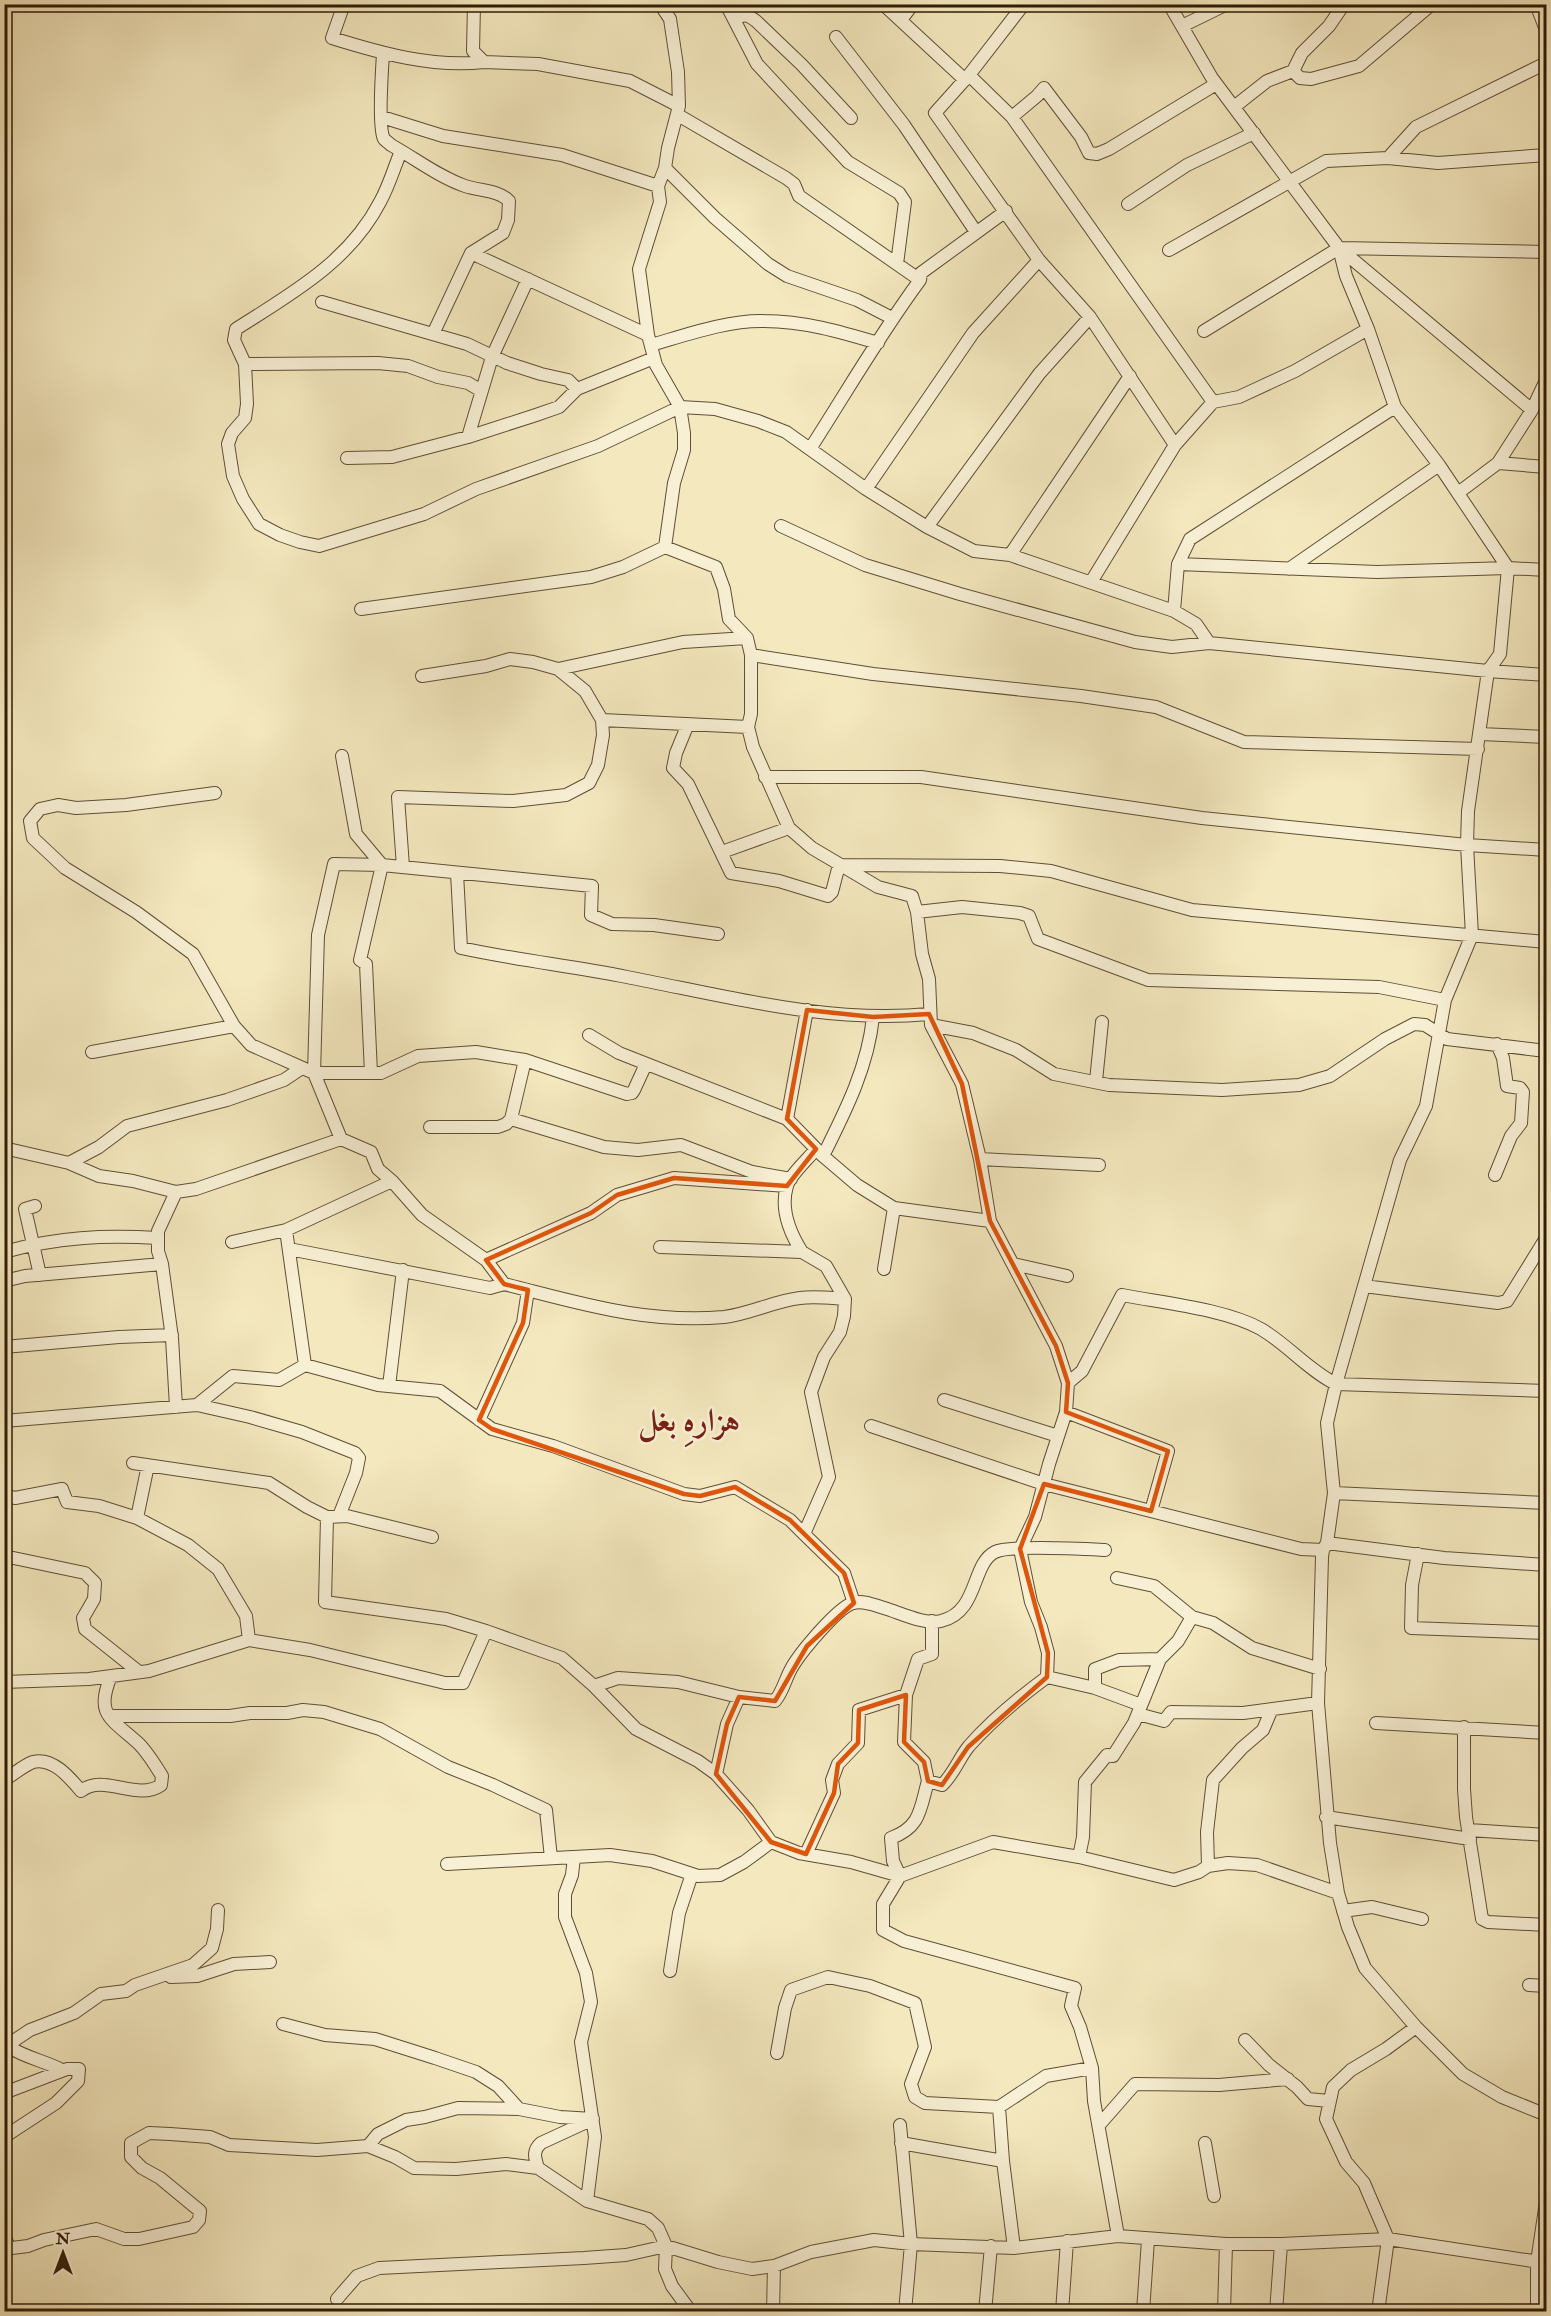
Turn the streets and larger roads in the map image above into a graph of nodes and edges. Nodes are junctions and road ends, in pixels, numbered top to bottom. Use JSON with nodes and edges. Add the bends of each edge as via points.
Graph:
{"nodes":[{"id":1,"x":344,"y":4,"type":"edge"},
{"id":2,"x":474,"y":4,"type":"edge"},
{"id":3,"x":660,"y":4,"type":"edge"},
{"id":4,"x":726,"y":4,"type":"edge"},
{"id":5,"x":883,"y":4,"type":"edge"},
{"id":6,"x":913,"y":4,"type":"edge"},
{"id":7,"x":1024,"y":4,"type":"edge"},
{"id":8,"x":1169,"y":4,"type":"edge"},
{"id":9,"x":1227,"y":4,"type":"edge"},
{"id":10,"x":1344,"y":4,"type":"edge"},
{"id":11,"x":1432,"y":4,"type":"edge"},
{"id":12,"x":1536,"y":4,"type":"edge"},
{"id":13,"x":734,"y":19,"type":"junction"},
{"id":14,"x":901,"y":20,"type":"junction"},
{"id":15,"x":1182,"y":26,"type":"junction"},
{"id":16,"x":1546,"y":30,"type":"edge"},
{"id":17,"x":836,"y":37,"type":"dead end"},
{"id":18,"x":383,"y":54,"type":"junction"},
{"id":19,"x":484,"y":62,"type":"junction"},
{"id":20,"x":1546,"y":63,"type":"edge"},
{"id":21,"x":1293,"y":71,"type":"junction"},
{"id":22,"x":967,"y":77,"type":"junction"},
{"id":23,"x":1216,"y":84,"type":"junction"},
{"id":24,"x":1234,"y":107,"type":"junction"},
{"id":25,"x":679,"y":111,"type":"junction"},
{"id":26,"x":382,"y":117,"type":"junction"},
{"id":27,"x":1012,"y":117,"type":"junction"},
{"id":28,"x":851,"y":118,"type":"dead end"},
{"id":29,"x":1254,"y":134,"type":"junction"},
{"id":30,"x":401,"y":151,"type":"junction"},
{"id":31,"x":1546,"y":155,"type":"edge"},
{"id":32,"x":1388,"y":158,"type":"junction"},
{"id":33,"x":665,"y":168,"type":"junction"},
{"id":34,"x":1291,"y":183,"type":"junction"},
{"id":35,"x":658,"y":186,"type":"junction"},
{"id":36,"x":1128,"y":204,"type":"dead end"},
{"id":37,"x":1006,"y":211,"type":"junction"},
{"id":38,"x":976,"y":232,"type":"junction"},
{"id":39,"x":1340,"y":248,"type":"junction"},
{"id":40,"x":1169,"y":250,"type":"dead end"},
{"id":41,"x":1546,"y":252,"type":"edge"},
{"id":42,"x":471,"y":253,"type":"junction"},
{"id":43,"x":1039,"y":260,"type":"junction"},
{"id":44,"x":897,"y":264,"type":"junction"},
{"id":45,"x":528,"y":279,"type":"junction"},
{"id":46,"x":920,"y":280,"type":"junction"},
{"id":47,"x":322,"y":302,"type":"dead end"},
{"id":48,"x":1090,"y":317,"type":"junction"},
{"id":49,"x":892,"y":318,"type":"junction"},
{"id":50,"x":1368,"y":329,"type":"junction"},
{"id":51,"x":1204,"y":331,"type":"dead end"},
{"id":52,"x":433,"y":333,"type":"junction"},
{"id":53,"x":650,"y":340,"type":"junction"},
{"id":54,"x":878,"y":343,"type":"junction"},
{"id":55,"x":492,"y":357,"type":"junction"},
{"id":56,"x":654,"y":358,"type":"junction"},
{"id":57,"x":245,"y":364,"type":"junction"},
{"id":58,"x":1130,"y":376,"type":"junction"},
{"id":59,"x":1546,"y":380,"type":"edge"},
{"id":60,"x":577,"y":389,"type":"junction"},
{"id":61,"x":480,"y":390,"type":"junction"},
{"id":62,"x":1213,"y":402,"type":"junction"},
{"id":63,"x":680,"y":407,"type":"junction"},
{"id":64,"x":1395,"y":407,"type":"junction"},
{"id":65,"x":1532,"y":410,"type":"junction"},
{"id":66,"x":468,"y":437,"type":"junction"},
{"id":67,"x":1175,"y":445,"type":"junction"},
{"id":68,"x":810,"y":449,"type":"junction"},
{"id":69,"x":347,"y":458,"type":"dead end"},
{"id":70,"x":1498,"y":463,"type":"junction"},
{"id":71,"x":1439,"y":465,"type":"junction"},
{"id":72,"x":1546,"y":466,"type":"edge"},
{"id":73,"x":866,"y":489,"type":"junction"},
{"id":74,"x":1458,"y":493,"type":"junction"},
{"id":75,"x":781,"y":526,"type":"dead end"},
{"id":76,"x":927,"y":527,"type":"junction"},
{"id":77,"x":665,"y":547,"type":"junction"},
{"id":78,"x":1010,"y":555,"type":"junction"},
{"id":79,"x":1178,"y":564,"type":"junction"},
{"id":80,"x":1508,"y":568,"type":"junction"},
{"id":81,"x":1289,"y":570,"type":"junction"},
{"id":82,"x":1546,"y":570,"type":"edge"},
{"id":83,"x":1092,"y":582,"type":"junction"},
{"id":84,"x":361,"y":609,"type":"dead end"},
{"id":85,"x":1174,"y":611,"type":"junction"},
{"id":86,"x":747,"y":638,"type":"junction"},
{"id":87,"x":1209,"y":643,"type":"junction"},
{"id":88,"x":751,"y":655,"type":"junction"},
{"id":89,"x":558,"y":669,"type":"junction"},
{"id":90,"x":1488,"y":671,"type":"junction"},
{"id":91,"x":1546,"y":675,"type":"edge"},
{"id":92,"x":422,"y":676,"type":"dead end"},
{"id":93,"x":602,"y":720,"type":"junction"},
{"id":94,"x":688,"y":724,"type":"junction"},
{"id":95,"x":748,"y":727,"type":"junction"},
{"id":96,"x":1480,"y":734,"type":"junction"},
{"id":97,"x":1546,"y":737,"type":"edge"},
{"id":98,"x":1478,"y":749,"type":"junction"},
{"id":99,"x":342,"y":756,"type":"dead end"},
{"id":100,"x":765,"y":777,"type":"junction"},
{"id":101,"x":215,"y":793,"type":"dead end"},
{"id":102,"x":789,"y":828,"type":"junction"},
{"id":103,"x":1467,"y":845,"type":"junction"},
{"id":104,"x":1546,"y":850,"type":"edge"},
{"id":105,"x":722,"y":852,"type":"junction"},
{"id":106,"x":382,"y":865,"type":"junction"},
{"id":107,"x":839,"y":865,"type":"junction"},
{"id":108,"x":403,"y":867,"type":"junction"},
{"id":109,"x":457,"y":873,"type":"junction"},
{"id":110,"x":917,"y":912,"type":"junction"},
{"id":111,"x":718,"y":934,"type":"dead end"},
{"id":112,"x":1472,"y":935,"type":"junction"},
{"id":113,"x":1546,"y":942,"type":"edge"},
{"id":114,"x":1445,"y":1000,"type":"junction"},
{"id":115,"x":807,"y":1010,"type":"junction"},
{"id":116,"x":873,"y":1017,"type":"junction"},
{"id":117,"x":930,"y":1019,"type":"junction"},
{"id":118,"x":1102,"y":1022,"type":"dead end"},
{"id":119,"x":234,"y":1026,"type":"junction"},
{"id":120,"x":1438,"y":1033,"type":"junction"},
{"id":121,"x":589,"y":1035,"type":"dead end"},
{"id":122,"x":1497,"y":1044,"type":"junction"},
{"id":123,"x":1546,"y":1051,"type":"edge"},
{"id":124,"x":92,"y":1052,"type":"dead end"},
{"id":125,"x":525,"y":1060,"type":"junction"},
{"id":126,"x":646,"y":1064,"type":"junction"},
{"id":127,"x":302,"y":1068,"type":"junction"},
{"id":128,"x":314,"y":1073,"type":"junction"},
{"id":129,"x":371,"y":1073,"type":"junction"},
{"id":130,"x":1096,"y":1081,"type":"junction"},
{"id":131,"x":511,"y":1119,"type":"junction"},
{"id":132,"x":787,"y":1119,"type":"junction"},
{"id":133,"x":430,"y":1127,"type":"dead end"},
{"id":134,"x":341,"y":1139,"type":"junction"},
{"id":135,"x":4,"y":1146,"type":"edge"},
{"id":136,"x":820,"y":1153,"type":"junction"},
{"id":137,"x":980,"y":1159,"type":"junction"},
{"id":138,"x":69,"y":1163,"type":"junction"},
{"id":139,"x":1099,"y":1165,"type":"dead end"},
{"id":140,"x":1495,"y":1175,"type":"dead end"},
{"id":141,"x":392,"y":1181,"type":"junction"},
{"id":142,"x":789,"y":1182,"type":"junction"},
{"id":143,"x":176,"y":1192,"type":"junction"},
{"id":144,"x":35,"y":1206,"type":"dead end"},
{"id":145,"x":894,"y":1208,"type":"junction"},
{"id":146,"x":990,"y":1221,"type":"junction"},
{"id":147,"x":286,"y":1230,"type":"junction"},
{"id":148,"x":158,"y":1238,"type":"junction"},
{"id":149,"x":1546,"y":1238,"type":"edge"},
{"id":150,"x":232,"y":1242,"type":"dead end"},
{"id":151,"x":32,"y":1244,"type":"junction"},
{"id":152,"x":660,"y":1247,"type":"dead end"},
{"id":153,"x":289,"y":1249,"type":"junction"},
{"id":154,"x":4,"y":1252,"type":"edge"},
{"id":155,"x":801,"y":1252,"type":"junction"},
{"id":156,"x":486,"y":1260,"type":"junction"},
{"id":157,"x":162,"y":1264,"type":"junction"},
{"id":158,"x":1012,"y":1264,"type":"junction"},
{"id":159,"x":884,"y":1269,"type":"dead end"},
{"id":160,"x":403,"y":1270,"type":"junction"},
{"id":161,"x":40,"y":1275,"type":"junction"},
{"id":162,"x":1067,"y":1276,"type":"dead end"},
{"id":163,"x":4,"y":1281,"type":"edge"},
{"id":164,"x":504,"y":1284,"type":"junction"},
{"id":165,"x":1364,"y":1286,"type":"junction"},
{"id":166,"x":528,"y":1290,"type":"junction"},
{"id":167,"x":845,"y":1299,"type":"junction"},
{"id":168,"x":172,"y":1335,"type":"junction"},
{"id":169,"x":4,"y":1347,"type":"edge"},
{"id":170,"x":305,"y":1365,"type":"junction"},
{"id":171,"x":1068,"y":1383,"type":"junction"},
{"id":172,"x":1336,"y":1384,"type":"junction"},
{"id":173,"x":388,"y":1386,"type":"junction"},
{"id":174,"x":1546,"y":1391,"type":"edge"},
{"id":175,"x":944,"y":1400,"type":"dead end"},
{"id":176,"x":196,"y":1406,"type":"junction"},
{"id":177,"x":176,"y":1407,"type":"junction"},
{"id":178,"x":1066,"y":1412,"type":"junction"},
{"id":179,"x":4,"y":1420,"type":"edge"},
{"id":180,"x":479,"y":1420,"type":"junction"},
{"id":181,"x":871,"y":1426,"type":"dead end"},
{"id":182,"x":1058,"y":1436,"type":"junction"},
{"id":183,"x":133,"y":1463,"type":"dead end"},
{"id":184,"x":148,"y":1465,"type":"junction"},
{"id":185,"x":1044,"y":1484,"type":"junction"},
{"id":186,"x":1334,"y":1493,"type":"junction"},
{"id":187,"x":4,"y":1496,"type":"edge"},
{"id":188,"x":1546,"y":1503,"type":"edge"},
{"id":189,"x":1152,"y":1510,"type":"junction"},
{"id":190,"x":333,"y":1516,"type":"junction"},
{"id":191,"x":136,"y":1518,"type":"junction"},
{"id":192,"x":804,"y":1534,"type":"junction"},
{"id":193,"x":432,"y":1537,"type":"dead end"},
{"id":194,"x":1325,"y":1546,"type":"junction"},
{"id":195,"x":1020,"y":1549,"type":"junction"},
{"id":196,"x":1104,"y":1550,"type":"dead end"},
{"id":197,"x":1418,"y":1554,"type":"junction"},
{"id":198,"x":4,"y":1556,"type":"edge"},
{"id":199,"x":1546,"y":1565,"type":"edge"},
{"id":200,"x":1117,"y":1578,"type":"dead end"},
{"id":201,"x":854,"y":1603,"type":"junction"},
{"id":202,"x":1192,"y":1617,"type":"junction"},
{"id":203,"x":932,"y":1621,"type":"junction"},
{"id":204,"x":486,"y":1631,"type":"junction"},
{"id":205,"x":1546,"y":1633,"type":"edge"},
{"id":206,"x":249,"y":1640,"type":"junction"},
{"id":207,"x":1160,"y":1659,"type":"junction"},
{"id":208,"x":1320,"y":1669,"type":"junction"},
{"id":209,"x":139,"y":1672,"type":"junction"},
{"id":210,"x":111,"y":1676,"type":"junction"},
{"id":211,"x":1047,"y":1677,"type":"junction"},
{"id":212,"x":4,"y":1682,"type":"edge"},
{"id":213,"x":594,"y":1686,"type":"junction"},
{"id":214,"x":1095,"y":1688,"type":"junction"},
{"id":215,"x":906,"y":1695,"type":"junction"},
{"id":216,"x":739,"y":1697,"type":"junction"},
{"id":217,"x":1318,"y":1703,"type":"junction"},
{"id":218,"x":1140,"y":1710,"type":"junction"},
{"id":219,"x":1271,"y":1711,"type":"junction"},
{"id":220,"x":110,"y":1716,"type":"junction"},
{"id":221,"x":1376,"y":1724,"type":"dead end"},
{"id":222,"x":1464,"y":1727,"type":"junction"},
{"id":223,"x":1546,"y":1733,"type":"edge"},
{"id":224,"x":716,"y":1774,"type":"junction"},
{"id":225,"x":4,"y":1780,"type":"edge"},
{"id":226,"x":928,"y":1781,"type":"junction"},
{"id":227,"x":1326,"y":1817,"type":"junction"},
{"id":228,"x":1470,"y":1834,"type":"junction"},
{"id":229,"x":1546,"y":1835,"type":"edge"},
{"id":230,"x":771,"y":1842,"type":"junction"},
{"id":231,"x":806,"y":1854,"type":"junction"},
{"id":232,"x":574,"y":1857,"type":"junction"},
{"id":233,"x":1079,"y":1857,"type":"junction"},
{"id":234,"x":551,"y":1858,"type":"junction"},
{"id":235,"x":447,"y":1864,"type":"dead end"},
{"id":236,"x":1208,"y":1866,"type":"junction"},
{"id":237,"x":692,"y":1874,"type":"junction"},
{"id":238,"x":900,"y":1876,"type":"junction"},
{"id":239,"x":1338,"y":1893,"type":"junction"},
{"id":240,"x":218,"y":1910,"type":"dead end"},
{"id":241,"x":1343,"y":1911,"type":"junction"},
{"id":242,"x":1422,"y":1919,"type":"dead end"},
{"id":243,"x":1546,"y":1925,"type":"edge"},
{"id":244,"x":270,"y":1962,"type":"dead end"},
{"id":245,"x":670,"y":1971,"type":"dead end"},
{"id":246,"x":164,"y":1976,"type":"junction"},
{"id":247,"x":1529,"y":1985,"type":"dead end"},
{"id":248,"x":1546,"y":1986,"type":"edge"},
{"id":249,"x":283,"y":2024,"type":"dead end"},
{"id":250,"x":1416,"y":2027,"type":"junction"},
{"id":251,"x":1245,"y":2040,"type":"dead end"},
{"id":252,"x":777,"y":2053,"type":"dead end"},
{"id":253,"x":1092,"y":2068,"type":"junction"},
{"id":254,"x":63,"y":2070,"type":"junction"},
{"id":255,"x":1288,"y":2079,"type":"junction"},
{"id":256,"x":4,"y":2093,"type":"edge"},
{"id":257,"x":1329,"y":2102,"type":"junction"},
{"id":258,"x":999,"y":2107,"type":"junction"},
{"id":259,"x":519,"y":2109,"type":"junction"},
{"id":260,"x":593,"y":2119,"type":"junction"},
{"id":261,"x":1546,"y":2120,"type":"edge"},
{"id":262,"x":1100,"y":2124,"type":"junction"},
{"id":263,"x":900,"y":2125,"type":"dead end"},
{"id":264,"x":4,"y":2137,"type":"edge"},
{"id":265,"x":902,"y":2143,"type":"junction"},
{"id":266,"x":1204,"y":2143,"type":"dead end"},
{"id":267,"x":368,"y":2146,"type":"junction"},
{"id":268,"x":1003,"y":2161,"type":"junction"},
{"id":269,"x":538,"y":2168,"type":"junction"},
{"id":270,"x":1214,"y":2196,"type":"dead end"},
{"id":271,"x":587,"y":2200,"type":"junction"},
{"id":272,"x":1546,"y":2202,"type":"edge"},
{"id":273,"x":4,"y":2234,"type":"edge"},
{"id":274,"x":1118,"y":2236,"type":"junction"},
{"id":275,"x":1388,"y":2239,"type":"junction"},
{"id":276,"x":1148,"y":2240,"type":"junction"},
{"id":277,"x":1067,"y":2241,"type":"junction"},
{"id":278,"x":911,"y":2244,"type":"junction"},
{"id":279,"x":1226,"y":2244,"type":"junction"},
{"id":280,"x":1281,"y":2244,"type":"junction"},
{"id":281,"x":666,"y":2246,"type":"junction"},
{"id":282,"x":991,"y":2246,"type":"junction"},
{"id":283,"x":7,"y":2248,"type":"edge"},
{"id":284,"x":1014,"y":2248,"type":"junction"},
{"id":285,"x":1542,"y":2263,"type":"edge"},
{"id":286,"x":774,"y":2266,"type":"junction"},
{"id":287,"x":338,"y":2299,"type":"dead end"},
{"id":288,"x":691,"y":2312,"type":"edge"},
{"id":289,"x":773,"y":2312,"type":"edge"},
{"id":290,"x":905,"y":2312,"type":"edge"},
{"id":291,"x":985,"y":2312,"type":"edge"},
{"id":292,"x":1062,"y":2312,"type":"edge"},
{"id":293,"x":1143,"y":2312,"type":"edge"},
{"id":294,"x":1224,"y":2312,"type":"edge"},
{"id":295,"x":1276,"y":2312,"type":"edge"},
{"id":296,"x":1378,"y":2312,"type":"edge"},
{"id":297,"x":1537,"y":2312,"type":"edge"}],
"edges":[{"from":1,"to":18,"type":"street","via":[[332,38]]},
{"from":2,"to":19,"type":"street","via":[[473,51]]},
{"from":3,"to":25,"type":"street","via":[[670,19]]},
{"from":4,"to":13,"type":"street"},
{"from":5,"to":14,"type":"street"},
{"from":6,"to":14,"type":"street"},
{"from":7,"to":22,"type":"street"},
{"from":8,"to":15,"type":"street"},
{"from":9,"to":15,"type":"street"},
{"from":10,"to":21,"type":"street","via":[[1302,53]]},
{"from":11,"to":21,"type":"street","via":[[1359,66],[1311,79],[1300,78]]},
{"from":12,"to":16,"type":"street"},
{"from":13,"to":28,"type":"street","via":[[748,15],[756,21]]},
{"from":13,"to":44,"type":"street","via":[[757,64],[848,162],[899,193],[905,202]]},
{"from":14,"to":22,"type":"street"},
{"from":15,"to":23,"type":"street"},
{"from":17,"to":38,"type":"street","via":[[904,125]]},
{"from":18,"to":19,"type":"street","via":[[458,63]]},
{"from":18,"to":26,"type":"street"},
{"from":19,"to":25,"type":"street","via":[[538,64],[630,81]]},
{"from":20,"to":32,"type":"street","via":[[1416,127]]},
{"from":21,"to":24,"type":"street","via":[[1267,81]]},
{"from":22,"to":27,"type":"street"},
{"from":22,"to":37,"type":"street","via":[[935,113]]},
{"from":23,"to":24,"type":"street"},
{"from":23,"to":27,"type":"street","via":[[1097,154],[1089,153],[1044,88]]},
{"from":24,"to":29,"type":"street"},
{"from":25,"to":33,"type":"street"},
{"from":25,"to":44,"type":"street","via":[[786,178],[799,196]]},
{"from":26,"to":30,"type":"street","via":[[384,138]]},
{"from":26,"to":35,"type":"street","via":[[443,136],[562,155]]},
{"from":27,"to":62,"type":"street"},
{"from":29,"to":34,"type":"street"},
{"from":29,"to":36,"type":"street","via":[[1187,165]]},
{"from":30,"to":42,"type":"street","via":[[449,180],[504,195],[509,201],[503,233]]},
{"from":30,"to":57,"type":"street","via":[[380,203],[353,241],[309,282],[236,329],[234,340]]},
{"from":31,"to":32,"type":"street","via":[[1438,163]]},
{"from":32,"to":34,"type":"street","via":[[1326,161]]},
{"from":33,"to":35,"type":"street"},
{"from":33,"to":49,"type":"street","via":[[715,218],[786,276],[857,300]]},
{"from":34,"to":39,"type":"street"},
{"from":34,"to":40,"type":"street"},
{"from":35,"to":53,"type":"street","via":[[660,202],[639,269]]},
{"from":37,"to":38,"type":"street"},
{"from":37,"to":43,"type":"street"},
{"from":38,"to":46,"type":"street","via":[[921,273]]},
{"from":39,"to":41,"type":"street"},
{"from":39,"to":50,"type":"street","via":[[1346,276]]},
{"from":39,"to":51,"type":"street"},
{"from":39,"to":65,"type":"street"},
{"from":42,"to":45,"type":"street"},
{"from":42,"to":52,"type":"street"},
{"from":43,"to":48,"type":"street"},
{"from":43,"to":73,"type":"street","via":[[973,333]]},
{"from":44,"to":46,"type":"street"},
{"from":45,"to":53,"type":"street"},
{"from":45,"to":55,"type":"street"},
{"from":46,"to":49,"type":"street"},
{"from":47,"to":52,"type":"street"},
{"from":48,"to":58,"type":"street"},
{"from":48,"to":76,"type":"street","via":[[1039,374]]},
{"from":49,"to":54,"type":"street"},
{"from":50,"to":62,"type":"street","via":[[1295,371],[1239,397]]},
{"from":50,"to":64,"type":"street"},
{"from":52,"to":55,"type":"street"},
{"from":53,"to":54,"type":"street","via":[[763,321],[824,327]]},
{"from":53,"to":56,"type":"street"},
{"from":54,"to":68,"type":"street"},
{"from":55,"to":60,"type":"street","via":[[568,380]]},
{"from":55,"to":61,"type":"street"},
{"from":56,"to":60,"type":"street"},
{"from":56,"to":63,"type":"street"},
{"from":57,"to":61,"type":"street","via":[[408,366]]},
{"from":57,"to":63,"type":"street","via":[[245,418],[228,444],[233,476],[259,524],[280,535],[319,546],[424,514],[476,489],[598,446]]},
{"from":58,"to":67,"type":"street"},
{"from":58,"to":78,"type":"street"},
{"from":59,"to":65,"type":"street"},
{"from":60,"to":66,"type":"street","via":[[559,407]]},
{"from":61,"to":66,"type":"street"},
{"from":62,"to":67,"type":"street"},
{"from":63,"to":68,"type":"street","via":[[715,409],[758,421],[786,432]]},
{"from":63,"to":77,"type":"street","via":[[684,450],[674,483]]},
{"from":64,"to":71,"type":"street"},
{"from":64,"to":79,"type":"street","via":[[1190,539]]},
{"from":65,"to":70,"type":"street"},
{"from":66,"to":69,"type":"street","via":[[392,457]]},
{"from":67,"to":83,"type":"street"},
{"from":68,"to":73,"type":"street"},
{"from":70,"to":72,"type":"street"},
{"from":70,"to":74,"type":"street"},
{"from":71,"to":74,"type":"street"},
{"from":71,"to":81,"type":"street"},
{"from":73,"to":76,"type":"street"},
{"from":74,"to":80,"type":"street"},
{"from":75,"to":87,"type":"street","via":[[865,565],[1135,642],[1172,647]]},
{"from":76,"to":78,"type":"street","via":[[974,551]]},
{"from":77,"to":84,"type":"street","via":[[591,577]]},
{"from":77,"to":86,"type":"street","via":[[716,567],[729,620]]},
{"from":78,"to":83,"type":"street"},
{"from":79,"to":81,"type":"street"},
{"from":79,"to":85,"type":"street"},
{"from":80,"to":81,"type":"street"},
{"from":80,"to":82,"type":"street"},
{"from":80,"to":90,"type":"street","via":[[1500,654]]},
{"from":83,"to":85,"type":"street"},
{"from":85,"to":87,"type":"street","via":[[1196,624]]},
{"from":86,"to":88,"type":"street"},
{"from":86,"to":89,"type":"street","via":[[683,642]]},
{"from":87,"to":90,"type":"street"},
{"from":88,"to":95,"type":"street"},
{"from":88,"to":98,"type":"street","via":[[873,674],[1156,707],[1244,742]]},
{"from":89,"to":92,"type":"street","via":[[510,659]]},
{"from":89,"to":93,"type":"street","via":[[585,691]]},
{"from":90,"to":91,"type":"street"},
{"from":90,"to":96,"type":"street"},
{"from":93,"to":94,"type":"street"},
{"from":93,"to":108,"type":"street","via":[[598,765],[589,783],[566,795],[513,801],[398,797]]},
{"from":94,"to":95,"type":"street"},
{"from":94,"to":105,"type":"street","via":[[674,768],[688,784]]},
{"from":95,"to":100,"type":"street"},
{"from":96,"to":97,"type":"street"},
{"from":96,"to":98,"type":"street"},
{"from":98,"to":103,"type":"street"},
{"from":99,"to":106,"type":"street","via":[[356,834]]},
{"from":100,"to":102,"type":"street"},
{"from":100,"to":103,"type":"street","via":[[921,777],[1202,818]]},
{"from":101,"to":119,"type":"street","via":[[126,805],[58,805],[40,809],[30,820],[33,838],[65,868],[136,912],[193,954]]},
{"from":102,"to":105,"type":"street"},
{"from":102,"to":107,"type":"street"},
{"from":103,"to":104,"type":"street"},
{"from":103,"to":112,"type":"street"},
{"from":105,"to":107,"type":"street","via":[[731,873],[779,881],[828,896]]},
{"from":106,"to":108,"type":"street"},
{"from":106,"to":128,"type":"street","via":[[334,864],[318,934]]},
{"from":106,"to":129,"type":"street","via":[[360,960],[366,964]]},
{"from":107,"to":110,"type":"street","via":[[878,887],[912,896]]},
{"from":107,"to":112,"type":"street","via":[[1000,866],[1051,871],[1192,910]]},
{"from":108,"to":109,"type":"street"},
{"from":109,"to":111,"type":"street","via":[[592,886],[591,915],[612,924]]},
{"from":109,"to":115,"type":"street","via":[[461,948]]},
{"from":110,"to":114,"type":"street","via":[[962,907],[1020,913],[1029,916],[1038,939],[1148,980],[1379,987]]},
{"from":110,"to":117,"type":"street","via":[[929,979]]},
{"from":112,"to":113,"type":"street"},
{"from":112,"to":114,"type":"street"},
{"from":114,"to":120,"type":"street"},
{"from":115,"to":116,"type":"street"},
{"from":115,"to":132,"type":"street"},
{"from":116,"to":117,"type":"street"},
{"from":116,"to":136,"type":"street","via":[[871,1038],[857,1083]]},
{"from":117,"to":130,"type":"street","via":[[1016,1050],[1054,1074]]},
{"from":117,"to":137,"type":"street","via":[[962,1084]]},
{"from":118,"to":130,"type":"street"},
{"from":119,"to":124,"type":"street"},
{"from":119,"to":127,"type":"street","via":[[251,1045]]},
{"from":120,"to":122,"type":"street","via":[[1447,1039]]},
{"from":120,"to":130,"type":"street","via":[[1414,1024],[1330,1076],[1299,1085],[1222,1090],[1109,1085]]},
{"from":120,"to":165,"type":"street","via":[[1426,1106],[1400,1160]]},
{"from":121,"to":126,"type":"street"},
{"from":122,"to":123,"type":"street"},
{"from":122,"to":140,"type":"street","via":[[1507,1086],[1523,1092],[1521,1123],[1511,1136]]},
{"from":125,"to":126,"type":"street","via":[[627,1094],[634,1090]]},
{"from":125,"to":129,"type":"street","via":[[476,1052],[418,1056],[381,1073]]},
{"from":125,"to":131,"type":"street"},
{"from":126,"to":132,"type":"street"},
{"from":127,"to":128,"type":"street"},
{"from":127,"to":138,"type":"street","via":[[284,1080],[227,1100],[127,1126]]},
{"from":128,"to":129,"type":"street"},
{"from":128,"to":134,"type":"street"},
{"from":131,"to":133,"type":"street","via":[[498,1126]]},
{"from":131,"to":142,"type":"street","via":[[604,1147],[638,1150],[681,1145]]},
{"from":132,"to":136,"type":"street"},
{"from":134,"to":141,"type":"street","via":[[371,1152],[378,1169]]},
{"from":134,"to":143,"type":"street","via":[[196,1189]]},
{"from":135,"to":138,"type":"street"},
{"from":136,"to":142,"type":"street"},
{"from":136,"to":145,"type":"street","via":[[856,1185]]},
{"from":137,"to":139,"type":"street"},
{"from":137,"to":146,"type":"street"},
{"from":138,"to":143,"type":"street","via":[[99,1176]]},
{"from":141,"to":147,"type":"street"},
{"from":141,"to":156,"type":"street","via":[[422,1215]]},
{"from":142,"to":155,"type":"street","via":[[789,1231]]},
{"from":142,"to":156,"type":"street","via":[[674,1178],[616,1195],[591,1213]]},
{"from":143,"to":148,"type":"street"},
{"from":144,"to":151,"type":"street","via":[[25,1209]]},
{"from":145,"to":146,"type":"street"},
{"from":145,"to":159,"type":"street"},
{"from":146,"to":158,"type":"street"},
{"from":147,"to":150,"type":"street"},
{"from":147,"to":153,"type":"street"},
{"from":148,"to":151,"type":"street","via":[[78,1237]]},
{"from":148,"to":157,"type":"street"},
{"from":149,"to":165,"type":"street","via":[[1507,1300],[1498,1303]]},
{"from":151,"to":154,"type":"street"},
{"from":151,"to":161,"type":"street"},
{"from":152,"to":155,"type":"street"},
{"from":153,"to":160,"type":"street"},
{"from":153,"to":170,"type":"street"},
{"from":155,"to":167,"type":"street","via":[[826,1266]]},
{"from":156,"to":164,"type":"street"},
{"from":157,"to":161,"type":"street"},
{"from":157,"to":168,"type":"street"},
{"from":158,"to":162,"type":"street"},
{"from":158,"to":171,"type":"street","via":[[1056,1346]]},
{"from":160,"to":164,"type":"street","via":[[490,1288]]},
{"from":160,"to":173,"type":"street"},
{"from":161,"to":163,"type":"street"},
{"from":164,"to":166,"type":"street"},
{"from":165,"to":172,"type":"street"},
{"from":166,"to":167,"type":"street","via":[[614,1312],[673,1320],[727,1317],[798,1298]]},
{"from":166,"to":180,"type":"street","via":[[523,1323]]},
{"from":167,"to":192,"type":"street","via":[[840,1332],[824,1357],[811,1392],[829,1477]]},
{"from":168,"to":169,"type":"street"},
{"from":168,"to":177,"type":"street"},
{"from":170,"to":173,"type":"street"},
{"from":170,"to":176,"type":"street","via":[[279,1380],[233,1376]]},
{"from":171,"to":172,"type":"street","via":[[1082,1371],[1122,1295],[1226,1316],[1261,1329]]},
{"from":171,"to":178,"type":"street"},
{"from":172,"to":174,"type":"street"},
{"from":172,"to":186,"type":"street","via":[[1327,1423]]},
{"from":173,"to":180,"type":"street","via":[[440,1391]]},
{"from":175,"to":182,"type":"street"},
{"from":176,"to":177,"type":"street"},
{"from":176,"to":190,"type":"street","via":[[302,1432],[355,1453],[359,1458],[356,1473]]},
{"from":177,"to":179,"type":"street"},
{"from":178,"to":182,"type":"street"},
{"from":178,"to":189,"type":"street","via":[[1168,1451]]},
{"from":180,"to":192,"type":"street","via":[[492,1429],[554,1446],[684,1494],[700,1496],[735,1487],[790,1520]]},
{"from":181,"to":185,"type":"street"},
{"from":182,"to":185,"type":"street"},
{"from":183,"to":184,"type":"street"},
{"from":184,"to":190,"type":"street","via":[[269,1483],[307,1507]]},
{"from":184,"to":191,"type":"street"},
{"from":185,"to":189,"type":"street"},
{"from":185,"to":195,"type":"street"},
{"from":186,"to":188,"type":"street"},
{"from":186,"to":194,"type":"street"},
{"from":187,"to":191,"type":"street","via":[[15,1498],[62,1489],[67,1502],[99,1506]]},
{"from":189,"to":194,"type":"street","via":[[1301,1549]]},
{"from":190,"to":193,"type":"street"},
{"from":190,"to":204,"type":"street","via":[[326,1602],[446,1619]]},
{"from":191,"to":206,"type":"street","via":[[188,1545],[218,1569],[246,1616]]},
{"from":192,"to":201,"type":"street","via":[[844,1573]]},
{"from":194,"to":197,"type":"street"},
{"from":194,"to":208,"type":"street"},
{"from":195,"to":196,"type":"street"},
{"from":195,"to":203,"type":"street","via":[[996,1551],[986,1561],[960,1612]]},
{"from":195,"to":211,"type":"street","via":[[1031,1602],[1048,1653]]},
{"from":197,"to":199,"type":"street"},
{"from":197,"to":205,"type":"street","via":[[1412,1585],[1411,1628]]},
{"from":198,"to":209,"type":"street","via":[[85,1573],[95,1583],[94,1599],[83,1618],[85,1629]]},
{"from":200,"to":202,"type":"street","via":[[1154,1586]]},
{"from":201,"to":203,"type":"street"},
{"from":201,"to":216,"type":"street","via":[[807,1646],[775,1701]]},
{"from":202,"to":207,"type":"street","via":[[1178,1641]]},
{"from":202,"to":208,"type":"street","via":[[1213,1623],[1252,1648]]},
{"from":203,"to":215,"type":"street","via":[[932,1654],[918,1659]]},
{"from":204,"to":206,"type":"street","via":[[463,1683],[445,1683],[310,1650]]},
{"from":204,"to":213,"type":"street","via":[[562,1658]]},
{"from":206,"to":209,"type":"street"},
{"from":207,"to":214,"type":"street","via":[[1119,1660],[1095,1668]]},
{"from":207,"to":218,"type":"street"},
{"from":208,"to":217,"type":"street"},
{"from":209,"to":210,"type":"street"},
{"from":210,"to":212,"type":"street"},
{"from":210,"to":220,"type":"street","via":[[104,1694]]},
{"from":211,"to":214,"type":"street"},
{"from":211,"to":226,"type":"street","via":[[968,1747],[942,1785]]},
{"from":213,"to":216,"type":"street","via":[[618,1678],[678,1682]]},
{"from":213,"to":224,"type":"street","via":[[636,1729]]},
{"from":214,"to":218,"type":"street"},
{"from":215,"to":226,"type":"street","via":[[904,1742],[924,1762]]},
{"from":215,"to":231,"type":"street","via":[[859,1710],[858,1743],[838,1764],[832,1780],[834,1793]]},
{"from":216,"to":224,"type":"street"},
{"from":217,"to":219,"type":"street"},
{"from":217,"to":227,"type":"street"},
{"from":218,"to":219,"type":"street","via":[[1164,1721],[1171,1712]]},
{"from":218,"to":233,"type":"street","via":[[1113,1756],[1107,1755],[1085,1782]]},
{"from":219,"to":236,"type":"street","via":[[1263,1730],[1213,1780]]},
{"from":220,"to":225,"type":"street","via":[[116,1726],[139,1744],[162,1776],[161,1785],[154,1790],[88,1785],[81,1791],[69,1777],[46,1762],[30,1763]]},
{"from":220,"to":234,"type":"street","via":[[230,1716],[303,1710],[359,1722],[546,1810]]},
{"from":221,"to":222,"type":"street"},
{"from":222,"to":223,"type":"street"},
{"from":222,"to":228,"type":"street","via":[[1464,1790]]},
{"from":224,"to":230,"type":"street"},
{"from":226,"to":238,"type":"street","via":[[916,1822],[906,1832],[891,1838],[893,1860]]},
{"from":227,"to":228,"type":"street"},
{"from":227,"to":239,"type":"street"},
{"from":228,"to":229,"type":"street"},
{"from":228,"to":243,"type":"street","via":[[1482,1918],[1488,1922]]},
{"from":230,"to":231,"type":"street"},
{"from":230,"to":237,"type":"street","via":[[720,1875]]},
{"from":231,"to":238,"type":"street"},
{"from":232,"to":234,"type":"street"},
{"from":232,"to":237,"type":"street","via":[[620,1856]]},
{"from":232,"to":260,"type":"street","via":[[565,1894],[565,1917],[586,1973],[591,2002],[581,2042]]},
{"from":233,"to":236,"type":"street","via":[[1174,1880]]},
{"from":233,"to":238,"type":"street","via":[[993,1842]]},
{"from":234,"to":235,"type":"street"},
{"from":236,"to":239,"type":"street","via":[[1257,1866]]},
{"from":237,"to":245,"type":"street","via":[[679,1913]]},
{"from":238,"to":253,"type":"street","via":[[883,1904],[884,1930],[904,1941],[1074,1988],[1071,2006]]},
{"from":239,"to":241,"type":"street"},
{"from":240,"to":246,"type":"street","via":[[212,1948],[205,1957]]},
{"from":241,"to":242,"type":"street","via":[[1372,1907]]},
{"from":241,"to":250,"type":"street","via":[[1365,1968]]},
{"from":244,"to":246,"type":"street","via":[[234,1964],[197,1976]]},
{"from":246,"to":254,"type":"street","via":[[126,1991],[101,1994],[74,2013],[30,2030],[9,2047]]},
{"from":247,"to":248,"type":"street"},
{"from":249,"to":259,"type":"street","via":[[325,2035],[375,2039],[476,2072],[498,2086]]},
{"from":250,"to":257,"type":"street","via":[[1351,2070],[1333,2087]]},
{"from":250,"to":261,"type":"street","via":[[1462,2074],[1502,2097],[1544,2114]]},
{"from":251,"to":255,"type":"street"},
{"from":252,"to":258,"type":"street","via":[[791,1990],[828,1977],[870,1986],[915,2003],[925,2047],[911,2084],[915,2097],[926,2103]]},
{"from":253,"to":258,"type":"street","via":[[1046,2076]]},
{"from":253,"to":262,"type":"street"},
{"from":254,"to":256,"type":"street"},
{"from":254,"to":264,"type":"street","via":[[79,2069],[78,2081],[56,2103]]},
{"from":255,"to":257,"type":"street","via":[[1308,2099]]},
{"from":255,"to":262,"type":"street","via":[[1219,2085],[1135,2084]]},
{"from":257,"to":275,"type":"street","via":[[1326,2119],[1346,2162],[1364,2183]]},
{"from":258,"to":268,"type":"street"},
{"from":259,"to":260,"type":"street"},
{"from":259,"to":267,"type":"street","via":[[458,2108],[406,2120],[378,2134]]},
{"from":260,"to":269,"type":"street","via":[[541,2143],[534,2157]]},
{"from":260,"to":271,"type":"street","via":[[595,2137]]},
{"from":262,"to":274,"type":"street"},
{"from":263,"to":265,"type":"street"},
{"from":265,"to":268,"type":"street"},
{"from":265,"to":278,"type":"street"},
{"from":266,"to":270,"type":"street"},
{"from":267,"to":269,"type":"street","via":[[414,2168],[506,2164]]},
{"from":267,"to":283,"type":"street","via":[[316,2150],[229,2145],[210,2137],[149,2133],[131,2143],[131,2157],[200,2211],[193,2227],[139,2239],[124,2239],[96,2229]]},
{"from":268,"to":284,"type":"street"},
{"from":269,"to":271,"type":"street"},
{"from":271,"to":281,"type":"street","via":[[648,2218],[658,2228]]},
{"from":272,"to":285,"type":"street"},
{"from":273,"to":283,"type":"street"},
{"from":274,"to":276,"type":"street"},
{"from":274,"to":277,"type":"street"},
{"from":275,"to":280,"type":"street"},
{"from":275,"to":285,"type":"street"},
{"from":275,"to":296,"type":"street"},
{"from":276,"to":279,"type":"street"},
{"from":276,"to":293,"type":"street"},
{"from":277,"to":284,"type":"street"},
{"from":277,"to":292,"type":"street"},
{"from":278,"to":282,"type":"street"},
{"from":278,"to":286,"type":"street","via":[[874,2240],[845,2244]]},
{"from":278,"to":290,"type":"street"},
{"from":279,"to":280,"type":"street"},
{"from":279,"to":294,"type":"street"},
{"from":280,"to":295,"type":"street"},
{"from":281,"to":286,"type":"street","via":[[752,2269]]},
{"from":281,"to":287,"type":"street","via":[[626,2255],[379,2268],[357,2276]]},
{"from":281,"to":288,"type":"street","via":[[665,2269]]},
{"from":282,"to":284,"type":"street"},
{"from":282,"to":291,"type":"street"},
{"from":285,"to":297,"type":"street"},
{"from":286,"to":289,"type":"street"}]}
